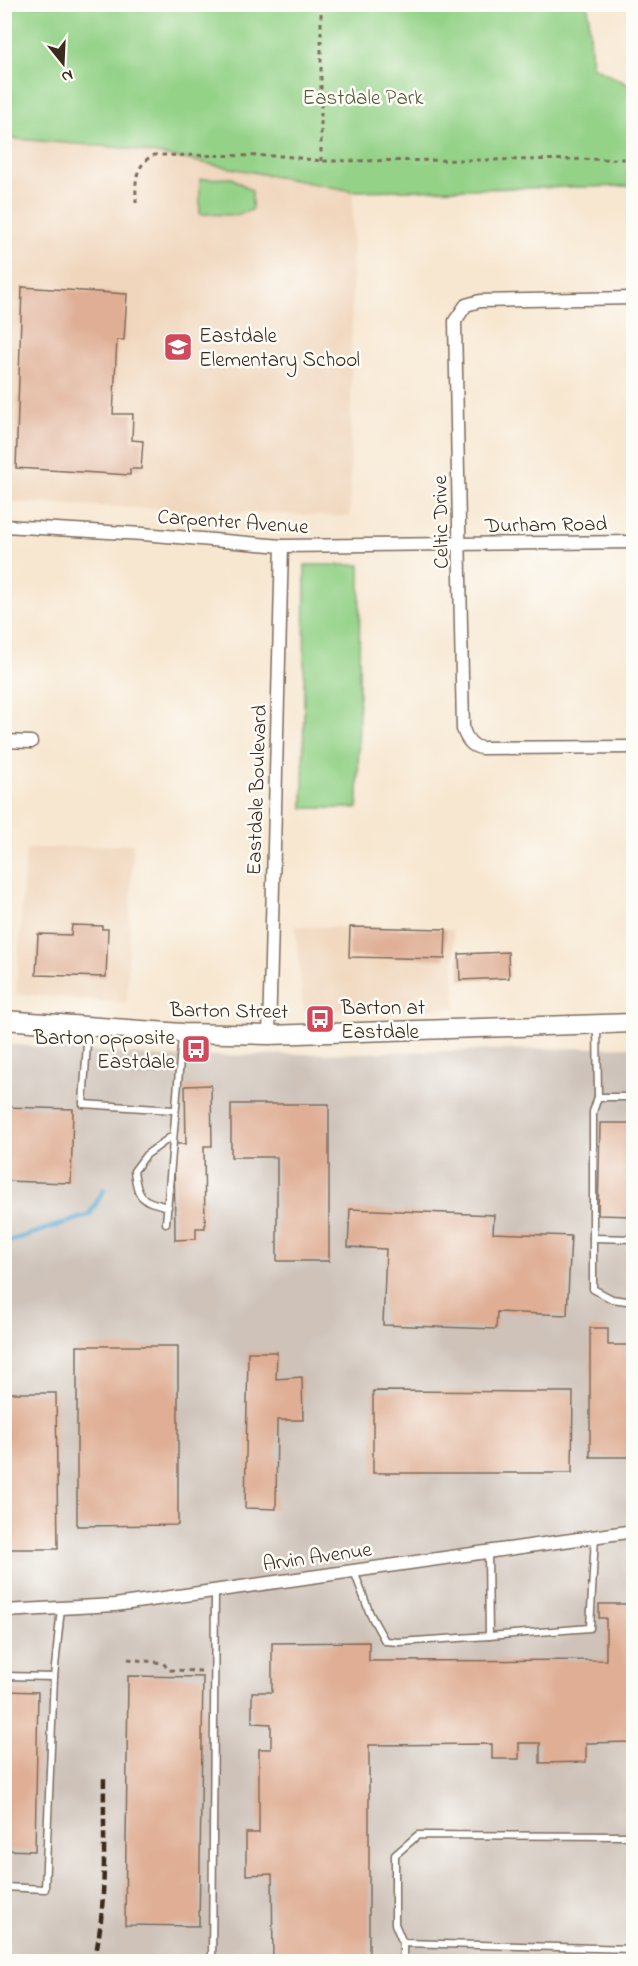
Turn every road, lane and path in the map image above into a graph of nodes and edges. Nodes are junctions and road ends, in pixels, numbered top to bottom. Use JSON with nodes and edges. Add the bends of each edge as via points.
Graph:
{"nodes":[{"id":1,"x":321,"y":4,"type":"edge"},
{"id":2,"x":633,"y":159,"type":"edge"},
{"id":3,"x":321,"y":161,"type":"junction"},
{"id":4,"x":136,"y":203,"type":"dead end"},
{"id":5,"x":633,"y":298,"type":"edge"},
{"id":6,"x":4,"y":526,"type":"edge"},
{"id":7,"x":633,"y":542,"type":"edge"},
{"id":8,"x":460,"y":544,"type":"junction"},
{"id":9,"x":282,"y":546,"type":"junction"},
{"id":10,"x":4,"y":741,"type":"edge"},
{"id":11,"x":31,"y":742,"type":"dead end"},
{"id":12,"x":633,"y":747,"type":"edge"},
{"id":13,"x":4,"y":1020,"type":"edge"},
{"id":14,"x":633,"y":1023,"type":"edge"},
{"id":15,"x":597,"y":1025,"type":"junction"},
{"id":16,"x":88,"y":1026,"type":"junction"},
{"id":17,"x":182,"y":1033,"type":"junction"},
{"id":18,"x":269,"y":1035,"type":"junction"},
{"id":19,"x":598,"y":1096,"type":"junction"},
{"id":20,"x":633,"y":1096,"type":"edge"},
{"id":21,"x":173,"y":1110,"type":"junction"},
{"id":22,"x":172,"y":1136,"type":"junction"},
{"id":23,"x":168,"y":1207,"type":"junction"},
{"id":24,"x":166,"y":1223,"type":"dead end"},
{"id":25,"x":593,"y":1238,"type":"junction"},
{"id":26,"x":633,"y":1239,"type":"edge"},
{"id":27,"x":633,"y":1302,"type":"edge"},
{"id":28,"x":633,"y":1531,"type":"edge"},
{"id":29,"x":595,"y":1537,"type":"junction"},
{"id":30,"x":488,"y":1552,"type":"junction"},
{"id":31,"x":354,"y":1571,"type":"junction"},
{"id":32,"x":215,"y":1590,"type":"junction"},
{"id":33,"x":61,"y":1608,"type":"junction"},
{"id":34,"x":4,"y":1611,"type":"edge"},
{"id":35,"x":489,"y":1636,"type":"junction"},
{"id":36,"x":128,"y":1659,"type":"dead end"},
{"id":37,"x":205,"y":1671,"type":"dead end"},
{"id":38,"x":4,"y":1676,"type":"edge"},
{"id":39,"x":54,"y":1677,"type":"junction"},
{"id":40,"x":633,"y":1836,"type":"edge"},
{"id":41,"x":4,"y":1887,"type":"edge"},
{"id":42,"x":403,"y":1943,"type":"junction"},
{"id":43,"x":633,"y":1949,"type":"edge"},
{"id":44,"x":212,"y":1962,"type":"edge"},
{"id":45,"x":403,"y":1962,"type":"edge"}],
"edges":[{"from":1,"to":3,"type":"path"},
{"from":2,"to":3,"type":"path"},
{"from":3,"to":4,"type":"path","via":[[284,156],[152,155],[140,165]]},
{"from":5,"to":8,"type":"street","name":"Celtic Drive","via":[[480,301],[466,305],[460,312],[455,321]]},
{"from":6,"to":9,"type":"street","name":"Carpenter Avenue"},
{"from":7,"to":8,"type":"street","name":"Durham Road"},
{"from":8,"to":9,"type":"street","name":"Carpenter Avenue"},
{"from":8,"to":12,"type":"street","name":"Celtic Drive","via":[[463,729],[470,742],[482,748]]},
{"from":9,"to":18,"type":"street","name":"Eastdale Boulevard"},
{"from":10,"to":11,"type":"street"},
{"from":13,"to":16,"type":"main road","name":"Barton Street"},
{"from":14,"to":15,"type":"main road","name":"Barton Street"},
{"from":15,"to":18,"type":"main road","name":"Barton Street"},
{"from":15,"to":19,"type":"lane"},
{"from":16,"to":17,"type":"main road","name":"Barton Street"},
{"from":16,"to":21,"type":"lane","via":[[83,1104]]},
{"from":17,"to":18,"type":"main road","name":"Barton Street"},
{"from":17,"to":21,"type":"lane"},
{"from":19,"to":20,"type":"lane"},
{"from":19,"to":25,"type":"lane","via":[[593,1113]]},
{"from":21,"to":22,"type":"lane"},
{"from":22,"to":23,"type":"lane"},
{"from":22,"to":23,"type":"lane","via":[[146,1155],[134,1171],[137,1193],[145,1201]]},
{"from":23,"to":24,"type":"lane"},
{"from":25,"to":26,"type":"lane"},
{"from":25,"to":27,"type":"lane","via":[[593,1289],[612,1299]]},
{"from":28,"to":29,"type":"street","name":"Arvin Avenue"},
{"from":29,"to":30,"type":"street","name":"Arvin Avenue"},
{"from":29,"to":35,"type":"lane","via":[[590,1628]]},
{"from":30,"to":31,"type":"street","name":"Arvin Avenue"},
{"from":30,"to":35,"type":"lane"},
{"from":31,"to":32,"type":"street","name":"Arvin Avenue"},
{"from":31,"to":35,"type":"lane","via":[[385,1641]]},
{"from":32,"to":33,"type":"street","name":"Arvin Avenue","via":[[115,1605]]},
{"from":32,"to":44,"type":"lane"},
{"from":33,"to":34,"type":"street","name":"Arvin Avenue"},
{"from":33,"to":39,"type":"lane"},
{"from":36,"to":37,"type":"path","via":[[150,1659],[163,1663],[169,1670]]},
{"from":38,"to":39,"type":"lane"},
{"from":39,"to":41,"type":"lane","via":[[45,1889]]},
{"from":40,"to":42,"type":"lane","via":[[418,1835],[395,1855],[395,1924]]},
{"from":42,"to":43,"type":"lane"},
{"from":42,"to":45,"type":"lane"}]}
